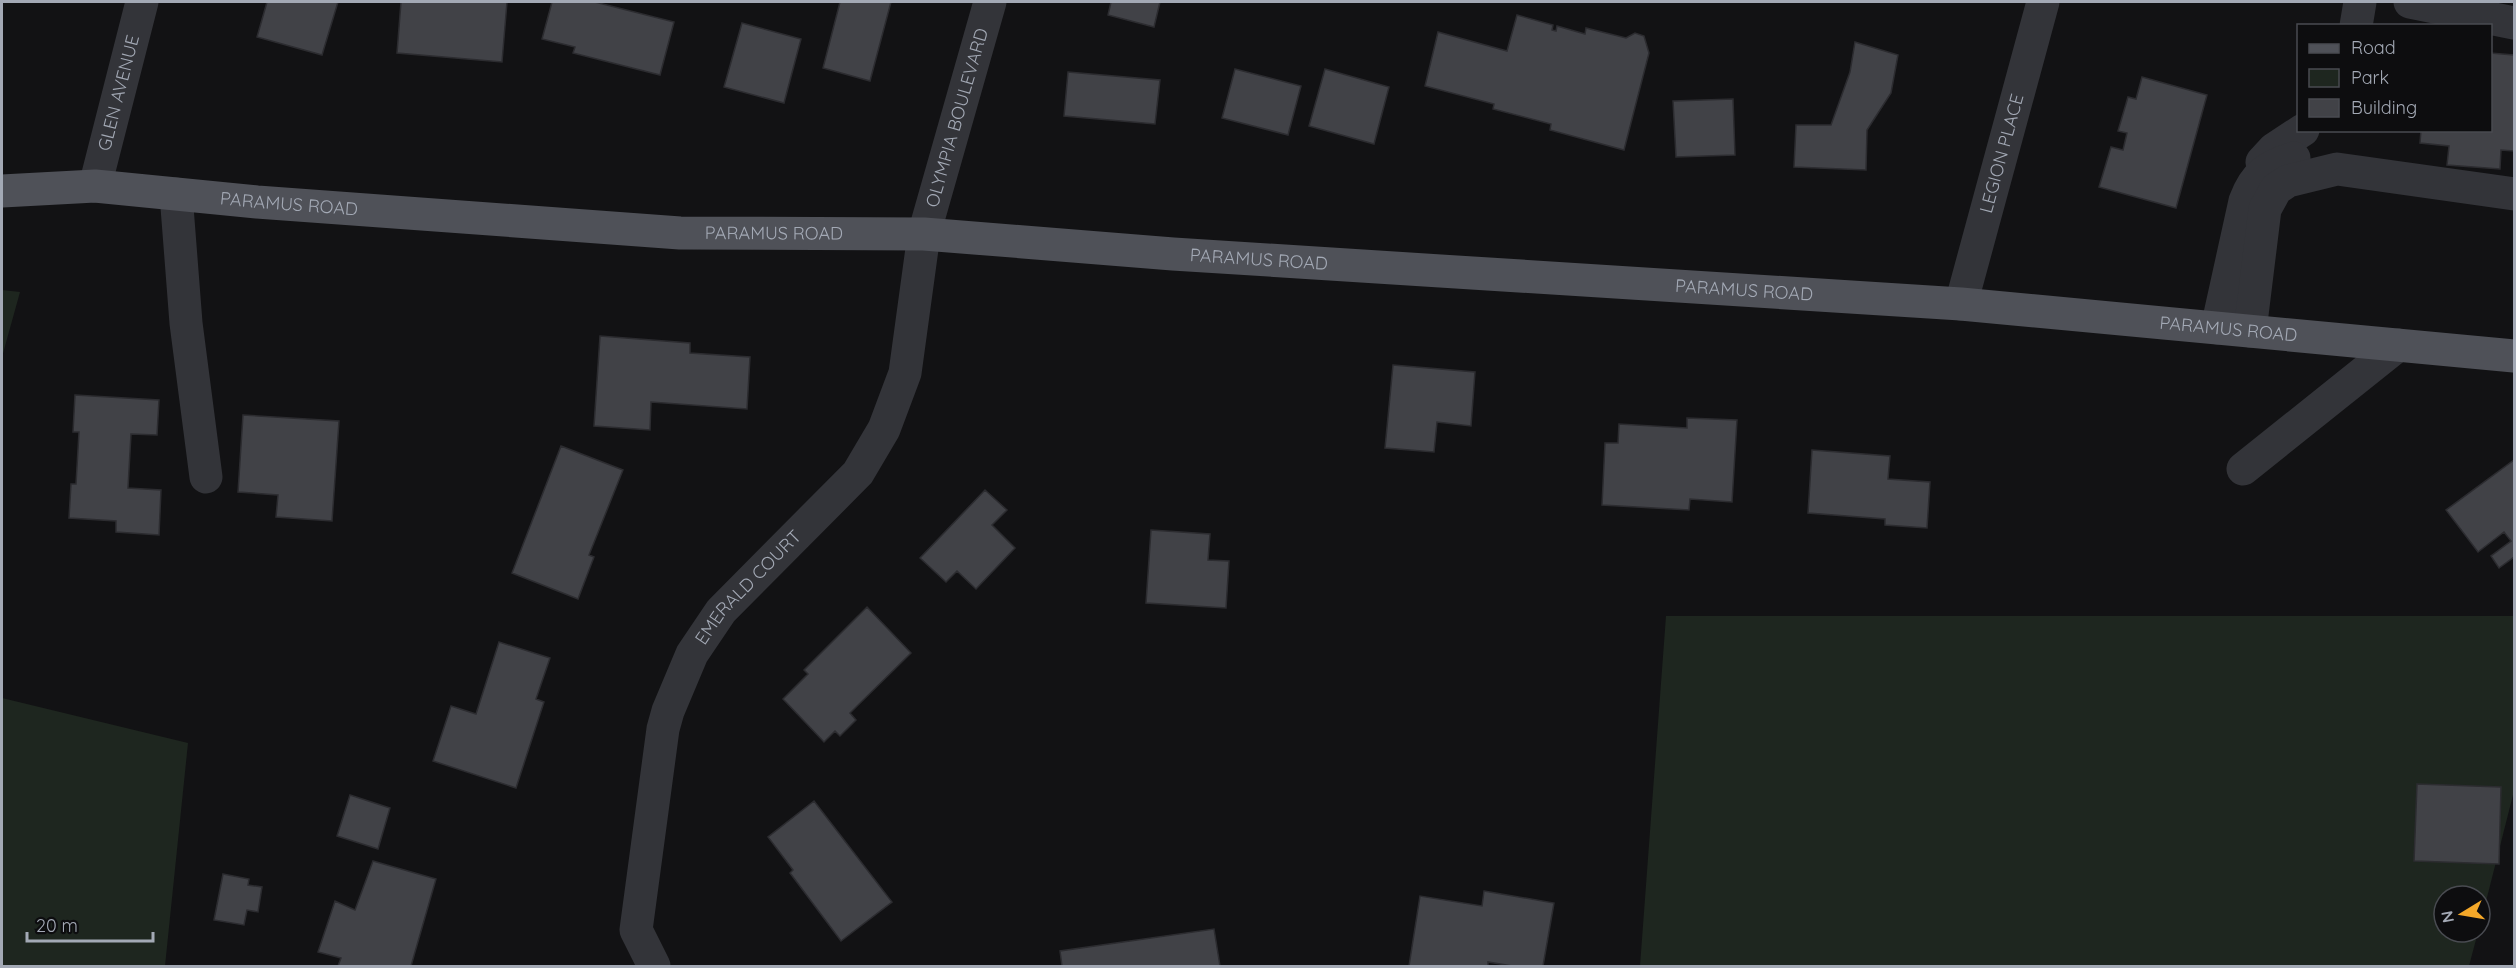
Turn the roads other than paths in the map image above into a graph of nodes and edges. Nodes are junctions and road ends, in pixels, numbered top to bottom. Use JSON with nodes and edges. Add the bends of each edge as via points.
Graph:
{"nodes":[{"id":1,"x":142,"y":2,"type":"edge"},
{"id":2,"x":990,"y":2,"type":"edge"},
{"id":3,"x":2043,"y":2,"type":"edge"},
{"id":4,"x":2360,"y":2,"type":"edge"},
{"id":5,"x":2410,"y":2,"type":"edge"},
{"id":6,"x":2514,"y":23,"type":"edge"},
{"id":7,"x":2356,"y":24,"type":"edge"},
{"id":8,"x":2300,"y":132,"type":"edge"},
{"id":9,"x":2337,"y":169,"type":"junction"},
{"id":10,"x":2252,"y":182,"type":"junction"},
{"id":11,"x":95,"y":186,"type":"junction"},
{"id":12,"x":2,"y":191,"type":"edge"},
{"id":13,"x":176,"y":194,"type":"junction"},
{"id":14,"x":2514,"y":194,"type":"edge"},
{"id":15,"x":924,"y":234,"type":"junction"},
{"id":16,"x":1961,"y":304,"type":"junction"},
{"id":17,"x":2217,"y":328,"type":"junction"},
{"id":18,"x":2250,"y":331,"type":"junction"},
{"id":19,"x":2398,"y":345,"type":"junction"},
{"id":20,"x":2514,"y":356,"type":"edge"},
{"id":21,"x":2243,"y":469,"type":"dead end"},
{"id":22,"x":206,"y":477,"type":"dead end"},
{"id":23,"x":654,"y":966,"type":"edge"}],
"edges":[{"from":1,"to":11,"type":"street","name":"GLEN AVENUE"},
{"from":2,"to":15,"type":"street","name":"OLYMPIA BOULEVARD"},
{"from":3,"to":16,"type":"street","name":"LEGION PLACE"},
{"from":4,"to":7,"type":"street"},
{"from":5,"to":6,"type":"street"},
{"from":8,"to":10,"type":"street","via":[[2274,149],[2259,165]]},
{"from":9,"to":10,"type":"street","via":[[2319,158],[2294,158],[2271,166]]},
{"from":9,"to":14,"type":"street"},
{"from":9,"to":18,"type":"street","via":[[2288,181],[2268,201]]},
{"from":10,"to":17,"type":"street"},
{"from":11,"to":12,"type":"main road","name":"PARAMUS ROAD"},
{"from":11,"to":13,"type":"main road","name":"PARAMUS ROAD"},
{"from":13,"to":15,"type":"main road","name":"PARAMUS ROAD","via":[[680,233]]},
{"from":13,"to":22,"type":"street","via":[[186,323]]},
{"from":15,"to":16,"type":"main road","name":"PARAMUS ROAD","via":[[1173,254]]},
{"from":15,"to":23,"type":"street","name":"EMERALD COURT","via":[[905,373],[884,429],[858,473],[721,611],[692,654],[668,711],[636,930]]},
{"from":16,"to":17,"type":"main road","name":"PARAMUS ROAD"},
{"from":17,"to":18,"type":"main road","name":"PARAMUS ROAD"},
{"from":18,"to":19,"type":"main road","name":"PARAMUS ROAD"},
{"from":19,"to":20,"type":"main road","name":"PARAMUS ROAD"},
{"from":19,"to":21,"type":"street"}]}
